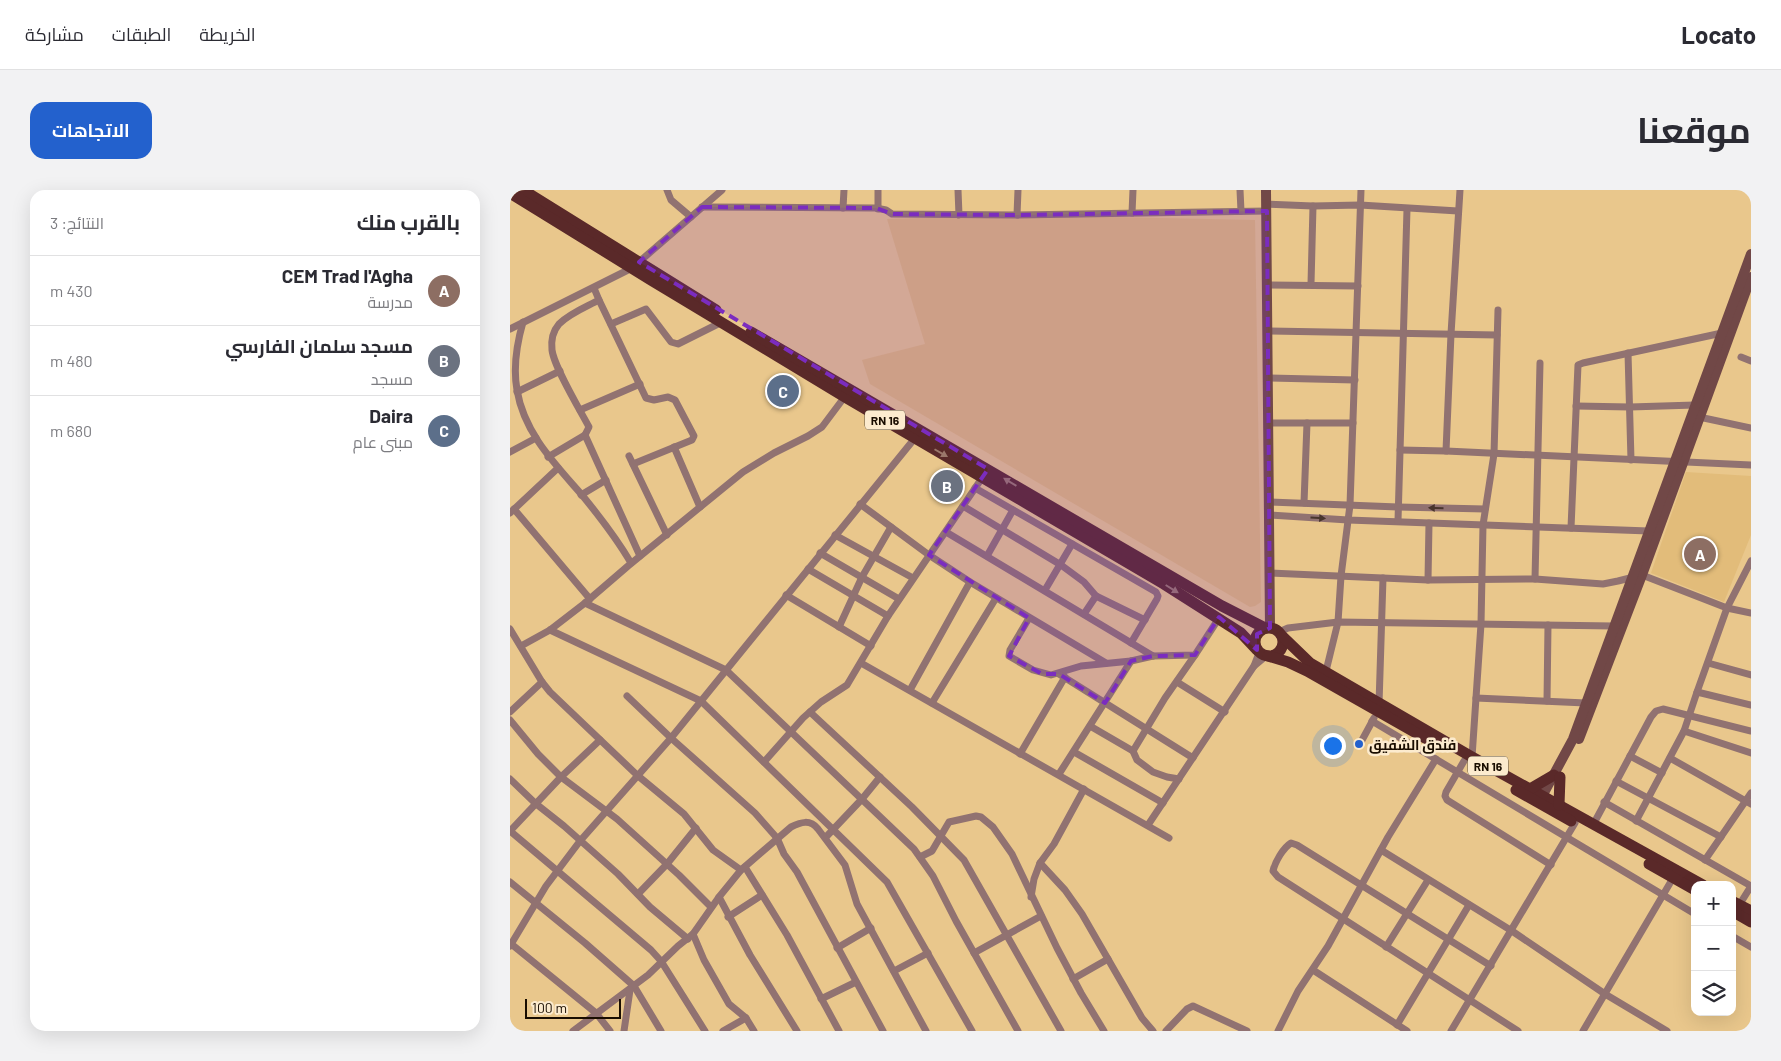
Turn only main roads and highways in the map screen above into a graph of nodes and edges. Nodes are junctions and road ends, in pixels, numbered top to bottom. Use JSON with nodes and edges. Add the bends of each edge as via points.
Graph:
{"nodes":[{"id":1,"x":522,"y":190,"type":"edge"},
{"id":2,"x":510,"y":193,"type":"edge"},
{"id":3,"x":635,"y":265,"type":"junction"},
{"id":4,"x":848,"y":393,"type":"junction"},
{"id":5,"x":986,"y":473,"type":"junction"},
{"id":6,"x":1274,"y":631,"type":"junction"},
{"id":7,"x":1262,"y":654,"type":"junction"},
{"id":8,"x":1377,"y":712,"type":"junction"},
{"id":9,"x":1468,"y":759,"type":"junction"},
{"id":10,"x":1530,"y":789,"type":"junction"},
{"id":11,"x":1543,"y":801,"type":"junction"},
{"id":12,"x":1559,"y":805,"type":"junction"},
{"id":13,"x":1696,"y":881,"type":"edge"},
{"id":14,"x":1691,"y":888,"type":"edge"},
{"id":15,"x":1736,"y":907,"type":"edge"},
{"id":16,"x":1736,"y":908,"type":"edge"},
{"id":17,"x":1751,"y":911,"type":"edge"},
{"id":18,"x":1751,"y":922,"type":"edge"}],
"edges":[{"from":1,"to":3,"type":"main road","number":"RN 16"},
{"from":2,"to":3,"type":"main road","number":"RN 16"},
{"from":3,"to":4,"type":"main road","number":"RN 16","via":[[752,332]]},
{"from":3,"to":4,"type":"main road","number":"RN 16","via":[[722,322]]},
{"from":4,"to":5,"type":"main road","number":"RN 16"},
{"from":4,"to":5,"type":"main road","number":"RN 16","one_way":true,"via":[[915,438]]},
{"from":6,"to":5,"type":"main road","number":"RN 16","one_way":true,"via":[[1222,606]]},
{"from":5,"to":7,"type":"main road","number":"RN 16","one_way":true,"via":[[1117,563],[1242,633]]},
{"from":6,"to":7,"type":"main road","via":[[1260,630],[1255,639],[1254,644]]},
{"from":6,"to":7,"type":"main road","via":[[1283,640],[1281,650]]},
{"from":6,"to":8,"type":"main road","number":"RN 16","via":[[1304,658]]},
{"from":7,"to":8,"type":"main road","number":"RN 16","via":[[1294,665]]},
{"from":8,"to":9,"type":"main road","number":"RN 16"},
{"from":9,"to":10,"type":"main road","number":"RN 16"},
{"from":9,"to":11,"type":"main road","number":"RN 16"},
{"from":10,"to":11,"type":"main road","number":"RN 16"},
{"from":10,"to":12,"type":"main road","via":[[1557,776]]},
{"from":11,"to":12,"type":"main road","number":"RN 16"},
{"from":11,"to":14,"type":"main road","number":"RN 16"},
{"from":12,"to":13,"type":"main road","number":"RN 16"},
{"from":15,"to":17,"type":"main road"},
{"from":16,"to":18,"type":"main road"}]}
